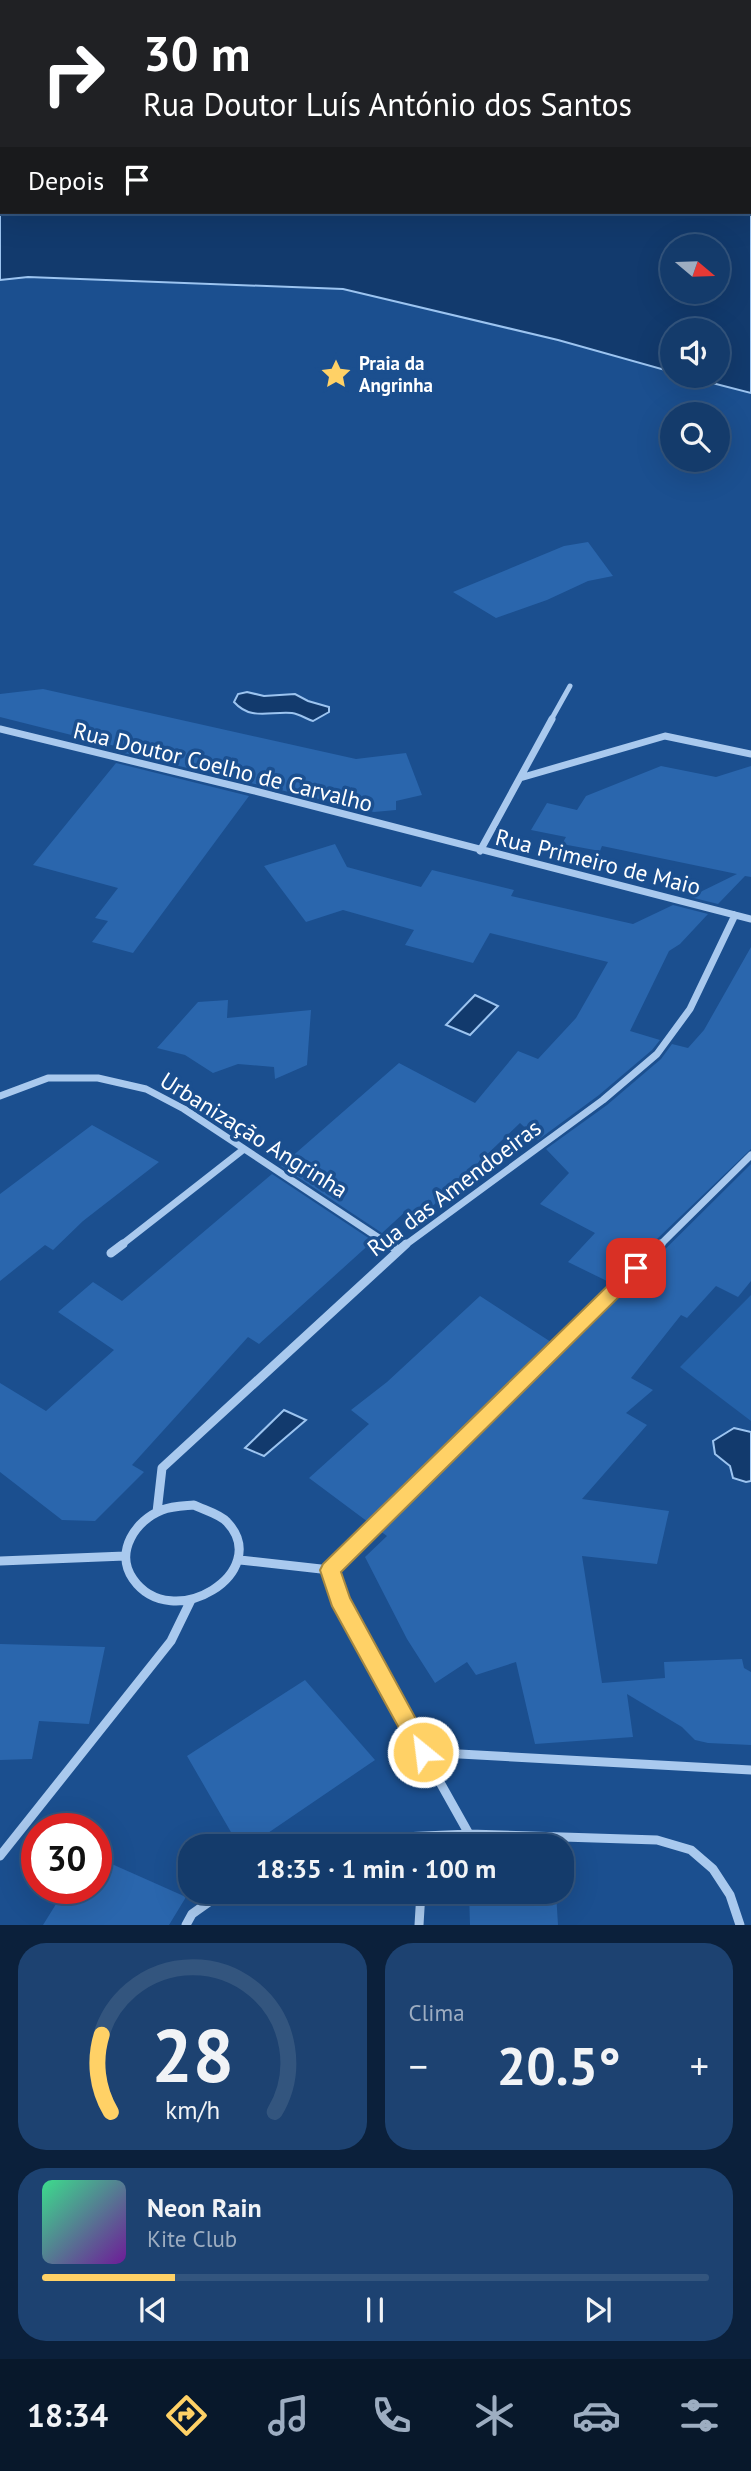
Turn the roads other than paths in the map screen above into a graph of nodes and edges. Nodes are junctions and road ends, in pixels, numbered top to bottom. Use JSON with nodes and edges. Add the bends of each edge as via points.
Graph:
{"nodes":[{"id":1,"x":570,"y":686,"type":"dead end"},
{"id":2,"x":0,"y":729,"type":"edge"},
{"id":3,"x":751,"y":754,"type":"edge"},
{"id":4,"x":520,"y":778,"type":"junction"},
{"id":5,"x":437,"y":840,"type":"joint"},
{"id":6,"x":480,"y":850,"type":"junction"},
{"id":7,"x":735,"y":915,"type":"junction"},
{"id":8,"x":751,"y":919,"type":"edge"},
{"id":9,"x":0,"y":1096,"type":"edge"},
{"id":10,"x":244,"y":1149,"type":"junction"},
{"id":11,"x":751,"y":1155,"type":"edge"},
{"id":12,"x":398,"y":1250,"type":"junction"},
{"id":13,"x":111,"y":1253,"type":"dead end"},
{"id":14,"x":157,"y":1512,"type":"junction"},
{"id":15,"x":125,"y":1556,"type":"junction"},
{"id":16,"x":240,"y":1560,"type":"junction"},
{"id":17,"x":0,"y":1561,"type":"edge"},
{"id":18,"x":330,"y":1570,"type":"junction"},
{"id":19,"x":191,"y":1600,"type":"junction"},
{"id":20,"x":423,"y":1752,"type":"junction"},
{"id":21,"x":751,"y":1770,"type":"edge"},
{"id":22,"x":469,"y":1834,"type":"edge"},
{"id":23,"x":574,"y":1837,"type":"edge"},
{"id":24,"x":0,"y":1856,"type":"edge"},
{"id":25,"x":206,"y":1904,"type":"edge"},
{"id":26,"x":420,"y":1904,"type":"edge"},
{"id":27,"x":186,"y":1925,"type":"edge"},
{"id":28,"x":419,"y":1925,"type":"edge"},
{"id":29,"x":740,"y":1925,"type":"edge"}],
"edges":[{"from":1,"to":4,"type":"street"},
{"from":2,"to":5,"type":"street","name":"Rua Doutor Coelho de Carvalho"},
{"from":3,"to":4,"type":"street","via":[[665,736]]},
{"from":4,"to":6,"type":"street"},
{"from":5,"to":6,"type":"street","name":"Rua Primeiro de Maio"},
{"from":6,"to":7,"type":"street","name":"Rua Primeiro de Maio"},
{"from":7,"to":8,"type":"street","name":"Rua Primeiro de Maio"},
{"from":7,"to":12,"type":"street","name":"Rua das Amendoeiras","via":[[690,1009],[657,1054],[603,1100]]},
{"from":9,"to":10,"type":"street","name":"Urbanização Angrinha","via":[[48,1078],[98,1078],[146,1089]]},
{"from":10,"to":12,"type":"street","name":"Urbanização Angrinha"},
{"from":10,"to":13,"type":"street"},
{"from":11,"to":18,"type":"street"},
{"from":12,"to":14,"type":"street","name":"Rua das Amendoeiras","via":[[162,1468]]},
{"from":14,"to":15,"type":"street","via":[[128,1538]]},
{"from":14,"to":16,"type":"street","via":[[194,1505],[212,1510],[236,1532]]},
{"from":15,"to":17,"type":"street"},
{"from":15,"to":19,"type":"street","via":[[128,1573],[139,1587],[154,1597]]},
{"from":16,"to":18,"type":"street"},
{"from":16,"to":19,"type":"street","via":[[222,1586]]},
{"from":18,"to":20,"type":"street","via":[[340,1600]]},
{"from":19,"to":24,"type":"street","via":[[171,1641]]},
{"from":20,"to":21,"type":"street"},
{"from":20,"to":22,"type":"street"},
{"from":23,"to":29,"type":"street","via":[[657,1840],[691,1850],[713,1869],[730,1895]]},
{"from":25,"to":27,"type":"street"},
{"from":26,"to":28,"type":"street"}]}
